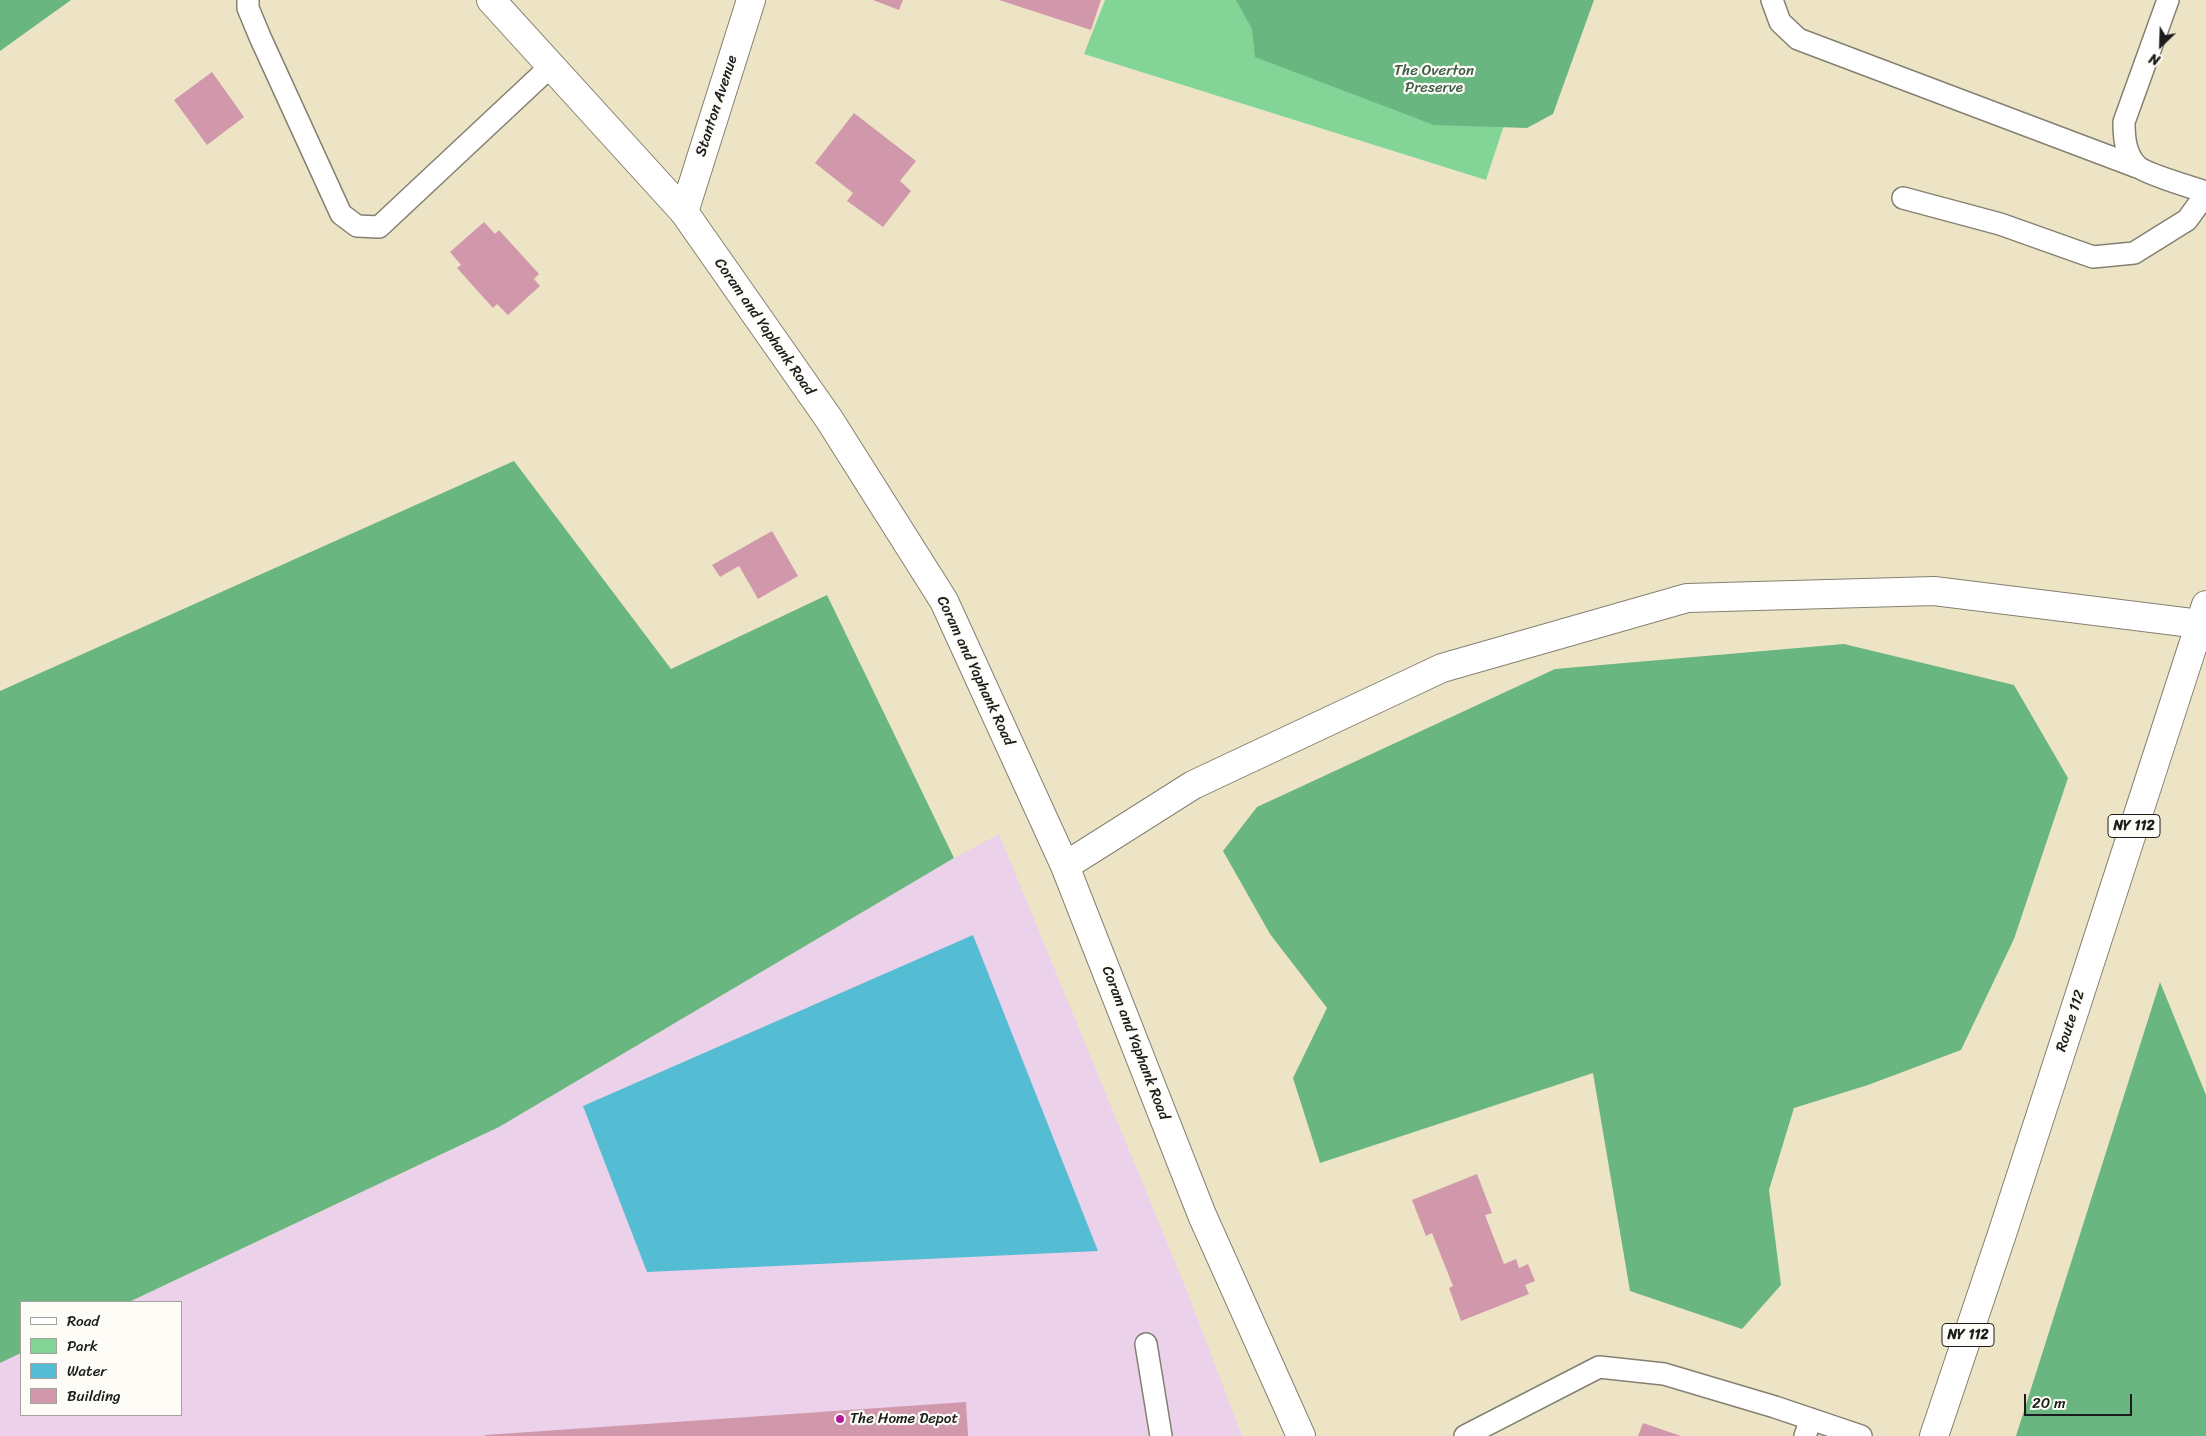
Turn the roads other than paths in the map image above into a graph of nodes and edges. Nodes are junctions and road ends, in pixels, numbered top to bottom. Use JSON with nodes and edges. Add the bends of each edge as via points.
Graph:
{"nodes":[{"id":1,"x":248,"y":0,"type":"edge"},
{"id":2,"x":492,"y":0,"type":"edge"},
{"id":3,"x":751,"y":0,"type":"edge"},
{"id":4,"x":1772,"y":0,"type":"edge"},
{"id":5,"x":2168,"y":0,"type":"edge"},
{"id":6,"x":551,"y":66,"type":"junction"},
{"id":7,"x":2137,"y":167,"type":"junction"},
{"id":8,"x":2206,"y":193,"type":"edge"},
{"id":9,"x":1903,"y":198,"type":"dead end"},
{"id":10,"x":684,"y":212,"type":"junction"},
{"id":11,"x":2204,"y":620,"type":"edge"},
{"id":12,"x":1066,"y":866,"type":"junction"},
{"id":13,"x":1146,"y":1344,"type":"dead end"},
{"id":14,"x":1808,"y":1428,"type":"edge"},
{"id":15,"x":1161,"y":1436,"type":"edge"},
{"id":16,"x":1301,"y":1436,"type":"edge"},
{"id":17,"x":1465,"y":1436,"type":"edge"},
{"id":18,"x":1861,"y":1436,"type":"edge"},
{"id":19,"x":1934,"y":1436,"type":"edge"}],
"edges":[{"from":1,"to":6,"type":"lane","via":[[260,37],[341,214],[357,226],[379,226]]},
{"from":2,"to":6,"type":"main road","name":"Coram and Yaphank Road"},
{"from":3,"to":10,"type":"main road","name":"Stanton Avenue"},
{"from":4,"to":7,"type":"lane","via":[[1780,22],[1798,39]]},
{"from":5,"to":7,"type":"lane","via":[[2124,122],[2124,139]]},
{"from":6,"to":10,"type":"main road","name":"Coram and Yaphank Road"},
{"from":7,"to":8,"type":"lane"},
{"from":8,"to":9,"type":"lane","via":[[2187,220],[2134,252],[2093,257],[2000,224]]},
{"from":10,"to":12,"type":"main road","name":"Coram and Yaphank Road","via":[[829,419],[944,601]]},
{"from":11,"to":12,"type":"main road","via":[[1934,591],[1687,598],[1442,668],[1193,785]]},
{"from":11,"to":19,"type":"main road","name":"Route 112","number":"NY 112"},
{"from":12,"to":16,"type":"main road","name":"Coram and Yaphank Road","via":[[1202,1215]]},
{"from":13,"to":15,"type":"lane"},
{"from":14,"to":17,"type":"lane","via":[[1664,1374],[1600,1367]]},
{"from":14,"to":18,"type":"lane"}]}
